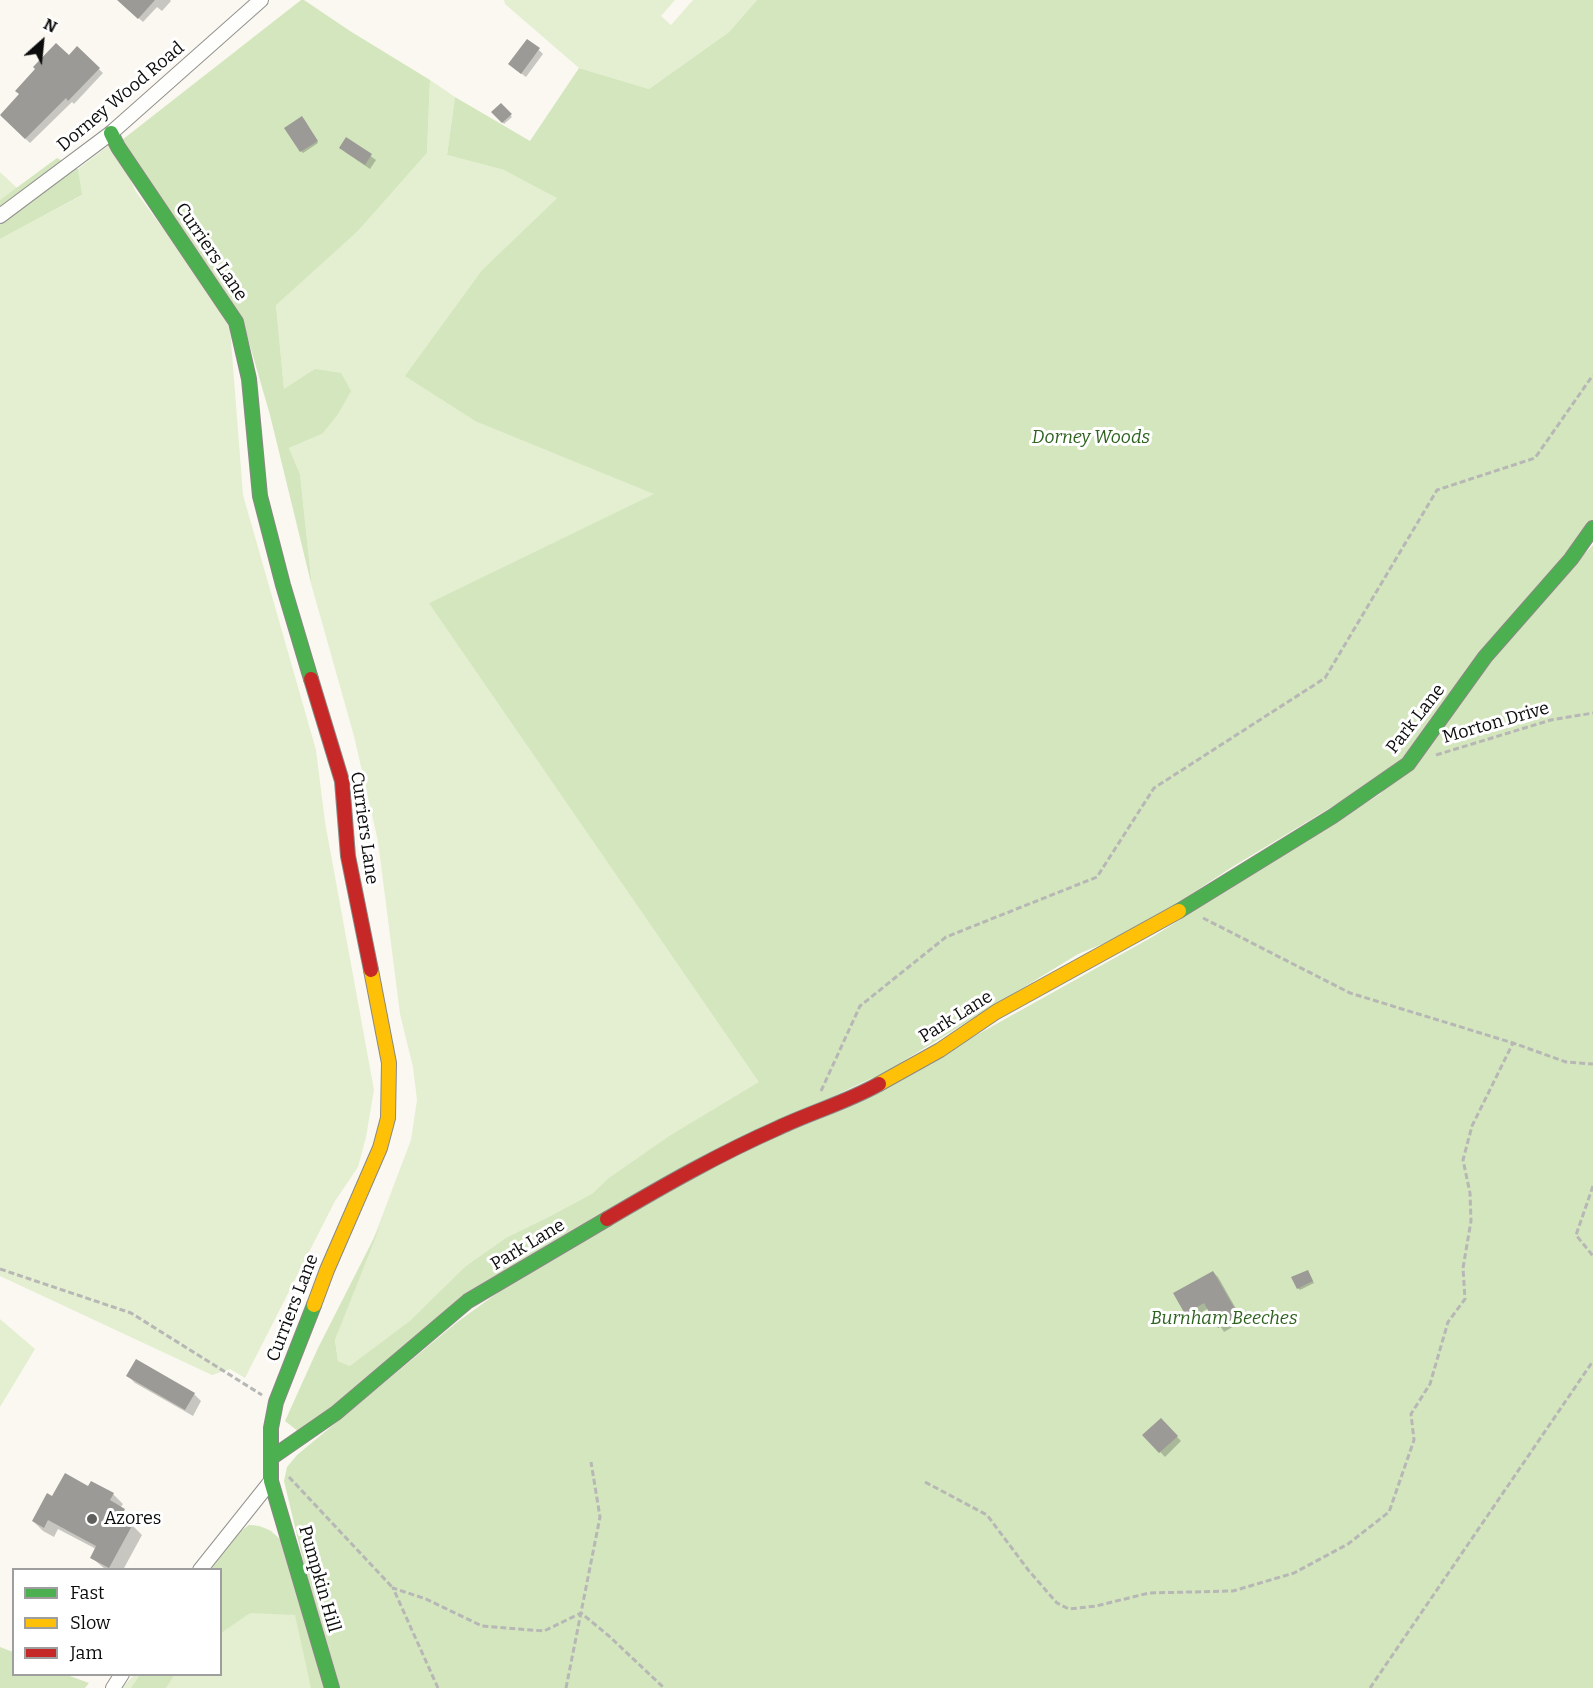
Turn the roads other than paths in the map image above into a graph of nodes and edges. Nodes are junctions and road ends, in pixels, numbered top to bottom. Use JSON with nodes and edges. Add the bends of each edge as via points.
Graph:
{"nodes":[{"id":1,"x":261,"y":0,"type":"edge"},
{"id":2,"x":111,"y":133,"type":"junction"},
{"id":3,"x":0,"y":216,"type":"edge"},
{"id":4,"x":1593,"y":528,"type":"edge"},
{"id":5,"x":271,"y":1458,"type":"junction"},
{"id":6,"x":271,"y":1481,"type":"junction"},
{"id":7,"x":201,"y":1568,"type":"edge"},
{"id":8,"x":332,"y":1688,"type":"edge"}],
"edges":[{"from":1,"to":2,"type":"street","name":"Dorney Wood Road"},
{"from":2,"to":3,"type":"street","name":"Dorney Wood Road"},
{"from":2,"to":5,"type":"street","name":"Curriers Lane","via":[[236,322],[249,379],[260,496],[342,781],[348,856],[389,1063],[388,1118],[380,1148],[276,1402]]},
{"from":4,"to":5,"type":"street","name":"Park Lane","via":[[1571,559],[1485,657],[1408,764],[1333,816],[1181,910],[996,1012],[940,1050],[857,1096],[697,1166],[468,1301],[336,1413]]},
{"from":5,"to":6,"type":"street","name":"Curriers Lane"},
{"from":6,"to":7,"type":"street"},
{"from":6,"to":8,"type":"street","name":"Pumpkin Hill"}]}
